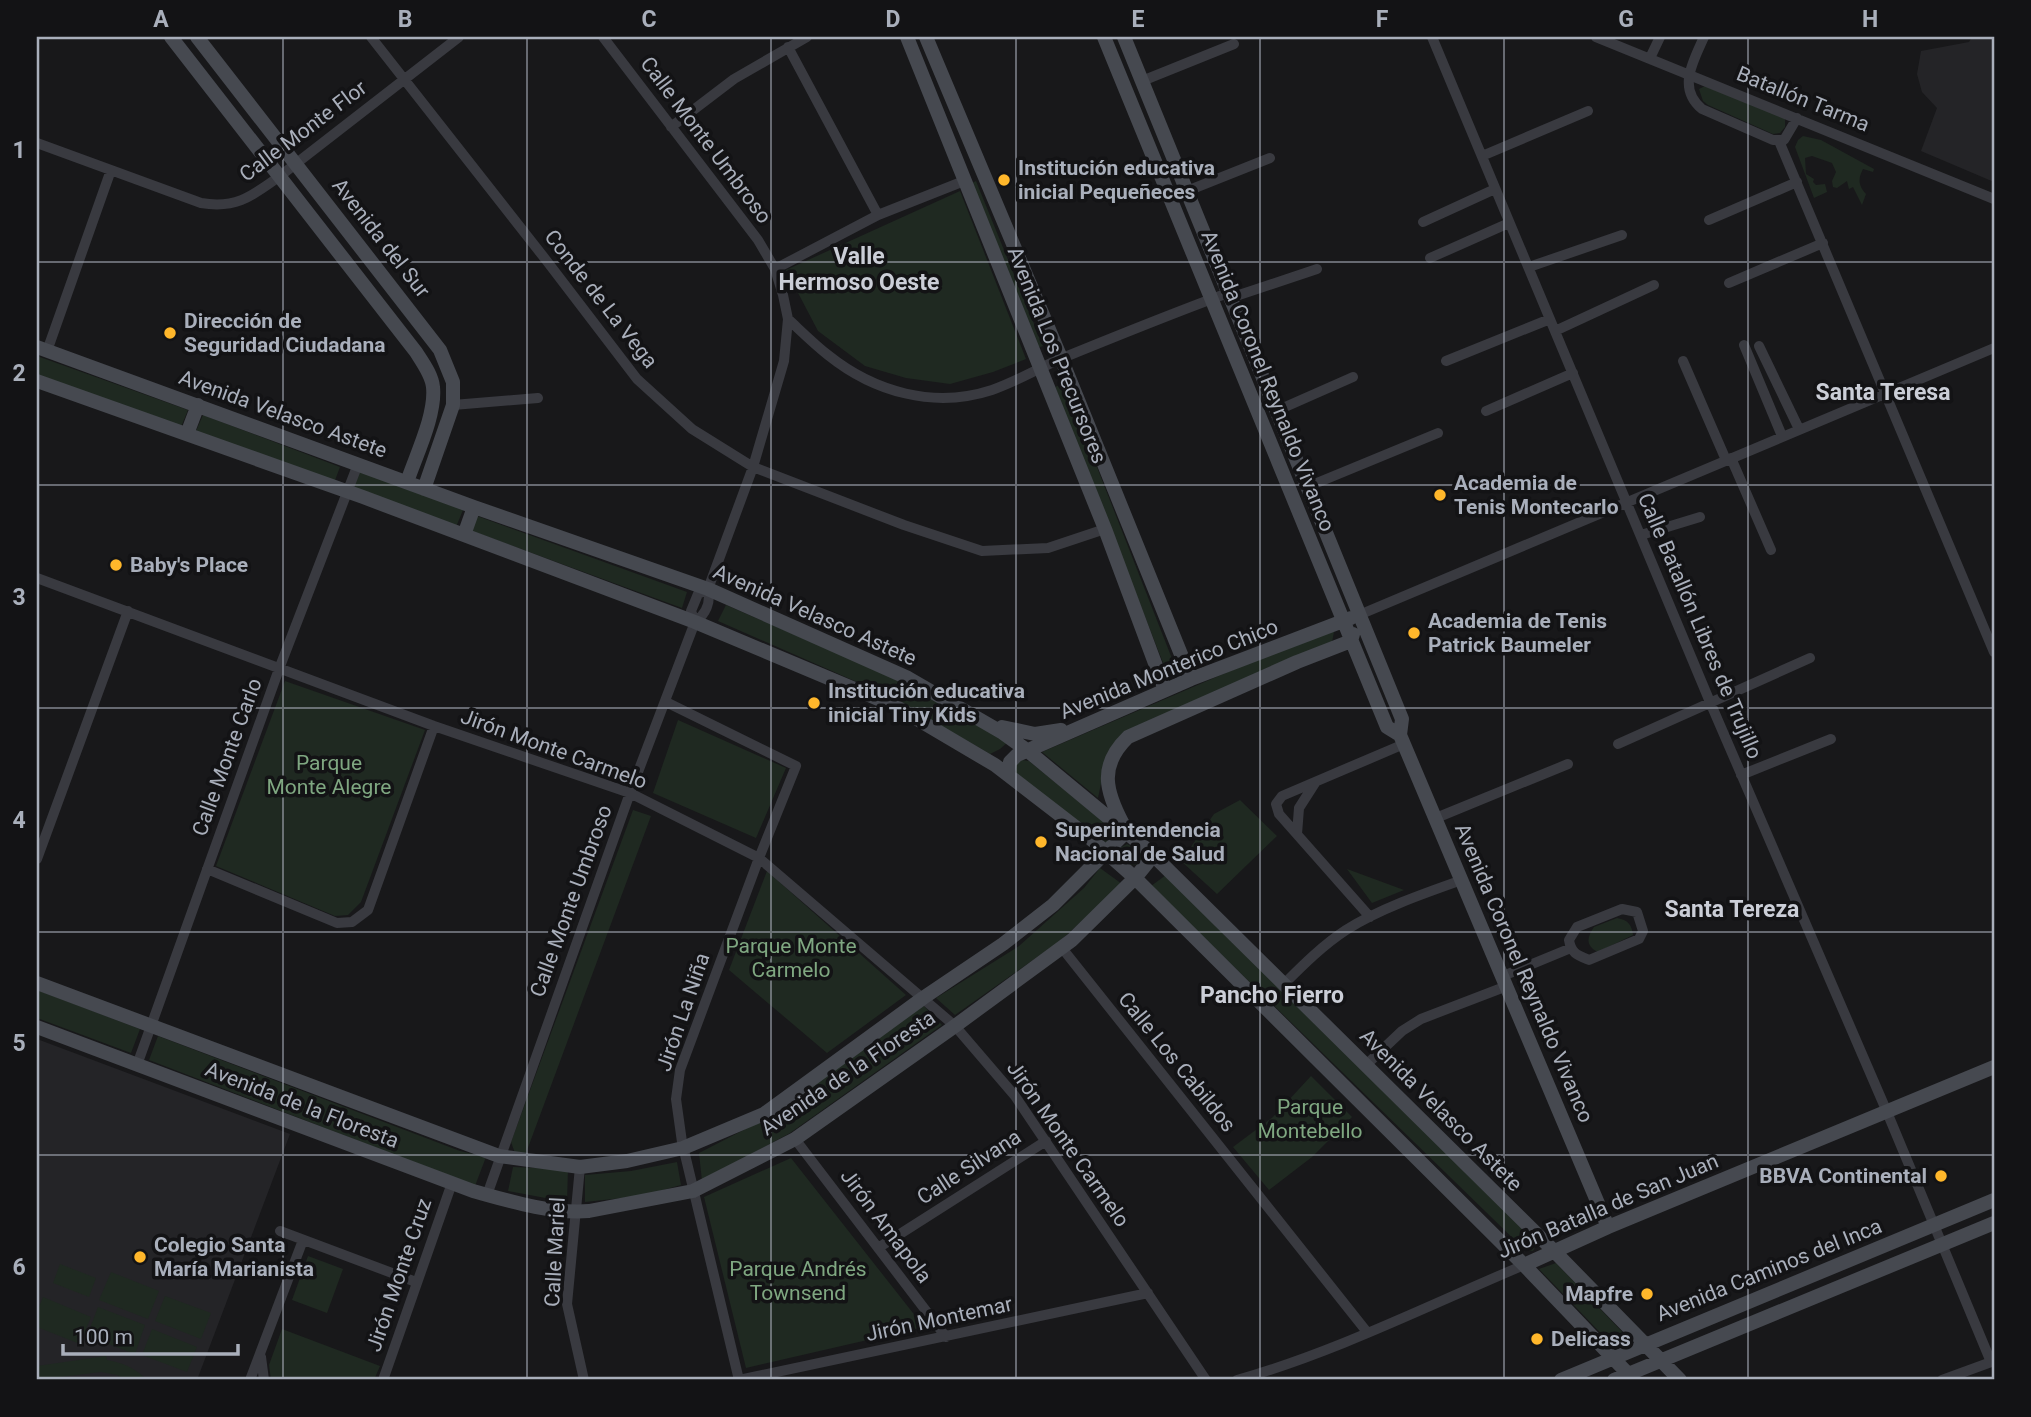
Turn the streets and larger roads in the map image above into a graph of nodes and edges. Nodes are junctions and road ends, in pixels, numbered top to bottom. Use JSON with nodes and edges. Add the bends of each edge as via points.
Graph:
{"nodes":[{"id":1,"x":171,"y":37,"type":"edge"},
{"id":2,"x":197,"y":37,"type":"edge"},
{"id":3,"x":371,"y":37,"type":"edge"},
{"id":4,"x":459,"y":37,"type":"edge"},
{"id":5,"x":603,"y":37,"type":"edge"},
{"id":6,"x":807,"y":37,"type":"edge"},
{"id":7,"x":907,"y":37,"type":"edge"},
{"id":8,"x":926,"y":37,"type":"edge"},
{"id":9,"x":1104,"y":37,"type":"edge"},
{"id":10,"x":1124,"y":37,"type":"edge"},
{"id":11,"x":1432,"y":37,"type":"edge"},
{"id":12,"x":1596,"y":37,"type":"edge"},
{"id":13,"x":1660,"y":37,"type":"edge"},
{"id":14,"x":1704,"y":37,"type":"edge"},
{"id":15,"x":1234,"y":44,"type":"dead end"},
{"id":16,"x":788,"y":47,"type":"junction"},
{"id":17,"x":1650,"y":58,"type":"junction"},
{"id":18,"x":1689,"y":74,"type":"junction"},
{"id":19,"x":402,"y":79,"type":"junction"},
{"id":20,"x":1142,"y":81,"type":"junction"},
{"id":21,"x":1153,"y":107,"type":"junction"},
{"id":22,"x":1588,"y":111,"type":"dead end"},
{"id":23,"x":1135,"y":113,"type":"junction"},
{"id":24,"x":1797,"y":118,"type":"junction"},
{"id":25,"x":671,"y":127,"type":"junction"},
{"id":26,"x":1779,"y":141,"type":"junction"},
{"id":27,"x":37,"y":143,"type":"edge"},
{"id":28,"x":1482,"y":156,"type":"junction"},
{"id":29,"x":1270,"y":158,"type":"dead end"},
{"id":30,"x":296,"y":163,"type":"junction"},
{"id":31,"x":111,"y":170,"type":"junction"},
{"id":32,"x":280,"y":176,"type":"junction"},
{"id":33,"x":964,"y":181,"type":"junction"},
{"id":34,"x":1797,"y":182,"type":"junction"},
{"id":35,"x":1495,"y":189,"type":"junction"},
{"id":36,"x":1187,"y":191,"type":"junction"},
{"id":37,"x":1994,"y":199,"type":"edge"},
{"id":38,"x":878,"y":215,"type":"junction"},
{"id":39,"x":1709,"y":220,"type":"dead end"},
{"id":40,"x":1423,"y":222,"type":"dead end"},
{"id":41,"x":1509,"y":223,"type":"junction"},
{"id":42,"x":1622,"y":234,"type":"dead end"},
{"id":43,"x":1823,"y":243,"type":"junction"},
{"id":44,"x":1430,"y":258,"type":"dead end"},
{"id":45,"x":1529,"y":267,"type":"junction"},
{"id":46,"x":775,"y":269,"type":"junction"},
{"id":47,"x":1317,"y":269,"type":"dead end"},
{"id":48,"x":1729,"y":283,"type":"dead end"},
{"id":49,"x":1654,"y":285,"type":"dead end"},
{"id":50,"x":1229,"y":295,"type":"junction"},
{"id":51,"x":1211,"y":299,"type":"junction"},
{"id":52,"x":788,"y":319,"type":"junction"},
{"id":53,"x":1550,"y":319,"type":"junction"},
{"id":54,"x":1555,"y":331,"type":"junction"},
{"id":55,"x":804,"y":333,"type":"junction"},
{"id":56,"x":786,"y":342,"type":"junction"},
{"id":57,"x":1744,"y":345,"type":"dead end"},
{"id":58,"x":1759,"y":346,"type":"dead end"},
{"id":59,"x":1994,"y":348,"type":"edge"},
{"id":60,"x":42,"y":349,"type":"edge"},
{"id":61,"x":1061,"y":358,"type":"junction"},
{"id":62,"x":1446,"y":361,"type":"dead end"},
{"id":63,"x":1683,"y":361,"type":"dead end"},
{"id":64,"x":1040,"y":369,"type":"junction"},
{"id":65,"x":1573,"y":373,"type":"junction"},
{"id":66,"x":1353,"y":377,"type":"dead end"},
{"id":67,"x":37,"y":383,"type":"edge"},
{"id":68,"x":1887,"y":393,"type":"junction"},
{"id":69,"x":538,"y":398,"type":"dead end"},
{"id":70,"x":198,"y":405,"type":"junction"},
{"id":71,"x":453,"y":405,"type":"junction"},
{"id":72,"x":1276,"y":411,"type":"junction"},
{"id":73,"x":1486,"y":411,"type":"dead end"},
{"id":74,"x":1799,"y":429,"type":"junction"},
{"id":75,"x":1438,"y":433,"type":"dead end"},
{"id":76,"x":187,"y":434,"type":"junction"},
{"id":77,"x":1782,"y":436,"type":"junction"},
{"id":78,"x":1728,"y":459,"type":"junction"},
{"id":79,"x":358,"y":464,"type":"junction"},
{"id":80,"x":753,"y":467,"type":"junction"},
{"id":81,"x":407,"y":482,"type":"junction"},
{"id":82,"x":1307,"y":486,"type":"junction"},
{"id":83,"x":424,"y":489,"type":"junction"},
{"id":84,"x":348,"y":492,"type":"junction"},
{"id":85,"x":1627,"y":502,"type":"junction"},
{"id":86,"x":474,"y":507,"type":"junction"},
{"id":87,"x":1700,"y":517,"type":"dead end"},
{"id":88,"x":1105,"y":529,"type":"junction"},
{"id":89,"x":464,"y":535,"type":"junction"},
{"id":90,"x":1641,"y":535,"type":"junction"},
{"id":91,"x":1771,"y":550,"type":"dead end"},
{"id":92,"x":37,"y":578,"type":"edge"},
{"id":93,"x":708,"y":589,"type":"junction"},
{"id":94,"x":128,"y":611,"type":"junction"},
{"id":95,"x":1359,"y":615,"type":"junction"},
{"id":96,"x":695,"y":622,"type":"junction"},
{"id":97,"x":1344,"y":622,"type":"junction"},
{"id":98,"x":1351,"y":640,"type":"junction"},
{"id":99,"x":1994,"y":652,"type":"edge"},
{"id":100,"x":1810,"y":658,"type":"dead end"},
{"id":101,"x":279,"y":669,"type":"junction"},
{"id":102,"x":1191,"y":679,"type":"junction"},
{"id":103,"x":1166,"y":690,"type":"junction"},
{"id":104,"x":666,"y":702,"type":"junction"},
{"id":105,"x":1710,"y":702,"type":"junction"},
{"id":106,"x":1106,"y":716,"type":"junction"},
{"id":107,"x":983,"y":722,"type":"junction"},
{"id":108,"x":434,"y":726,"type":"junction"},
{"id":109,"x":1402,"y":739,"type":"junction"},
{"id":110,"x":1831,"y":739,"type":"dead end"},
{"id":111,"x":1618,"y":744,"type":"dead end"},
{"id":112,"x":1028,"y":751,"type":"junction"},
{"id":113,"x":1568,"y":764,"type":"dead end"},
{"id":114,"x":1008,"y":775,"type":"junction"},
{"id":115,"x":1741,"y":775,"type":"junction"},
{"id":116,"x":1315,"y":782,"type":"junction"},
{"id":117,"x":631,"y":793,"type":"junction"},
{"id":118,"x":1436,"y":818,"type":"junction"},
{"id":119,"x":1127,"y":831,"type":"junction"},
{"id":120,"x":1297,"y":834,"type":"junction"},
{"id":121,"x":1150,"y":852,"type":"junction"},
{"id":122,"x":1107,"y":853,"type":"junction"},
{"id":123,"x":760,"y":858,"type":"junction"},
{"id":124,"x":37,"y":859,"type":"edge"},
{"id":125,"x":207,"y":869,"type":"junction"},
{"id":126,"x":1135,"y":878,"type":"junction"},
{"id":127,"x":1462,"y":880,"type":"junction"},
{"id":128,"x":1370,"y":917,"type":"junction"},
{"id":129,"x":1062,"y":947,"type":"junction"},
{"id":130,"x":1570,"y":948,"type":"junction"},
{"id":131,"x":1505,"y":981,"type":"junction"},
{"id":132,"x":37,"y":983,"type":"edge"},
{"id":133,"x":1284,"y":984,"type":"junction"},
{"id":134,"x":923,"y":998,"type":"junction"},
{"id":135,"x":152,"y":1026,"type":"junction"},
{"id":136,"x":955,"y":1026,"type":"junction"},
{"id":137,"x":37,"y":1027,"type":"edge"},
{"id":138,"x":137,"y":1065,"type":"junction"},
{"id":139,"x":1365,"y":1066,"type":"junction"},
{"id":140,"x":1994,"y":1067,"type":"edge"},
{"id":141,"x":1886,"y":1112,"type":"junction"},
{"id":142,"x":795,"y":1139,"type":"junction"},
{"id":143,"x":1045,"y":1141,"type":"junction"},
{"id":144,"x":683,"y":1148,"type":"junction"},
{"id":145,"x":499,"y":1156,"type":"junction"},
{"id":146,"x":580,"y":1167,"type":"junction"},
{"id":147,"x":452,"y":1183,"type":"junction"},
{"id":148,"x":694,"y":1191,"type":"junction"},
{"id":149,"x":487,"y":1195,"type":"junction"},
{"id":150,"x":1994,"y":1200,"type":"edge"},
{"id":151,"x":575,"y":1212,"type":"junction"},
{"id":152,"x":1994,"y":1223,"type":"edge"},
{"id":153,"x":1933,"y":1225,"type":"junction"},
{"id":154,"x":1608,"y":1227,"type":"junction"},
{"id":155,"x":280,"y":1231,"type":"dead end"},
{"id":156,"x":303,"y":1240,"type":"junction"},
{"id":157,"x":1942,"y":1244,"type":"junction"},
{"id":158,"x":878,"y":1248,"type":"junction"},
{"id":159,"x":1554,"y":1251,"type":"junction"},
{"id":160,"x":1524,"y":1265,"type":"junction"},
{"id":161,"x":416,"y":1282,"type":"junction"},
{"id":162,"x":1148,"y":1293,"type":"junction"},
{"id":163,"x":1367,"y":1332,"type":"junction"},
{"id":164,"x":946,"y":1337,"type":"junction"},
{"id":165,"x":1644,"y":1345,"type":"junction"},
{"id":166,"x":261,"y":1352,"type":"junction"},
{"id":167,"x":1612,"y":1358,"type":"junction"},
{"id":168,"x":1660,"y":1361,"type":"junction"},
{"id":169,"x":1993,"y":1362,"type":"edge"},
{"id":170,"x":1626,"y":1378,"type":"edge"},
{"id":171,"x":250,"y":1380,"type":"edge"},
{"id":172,"x":264,"y":1380,"type":"edge"},
{"id":173,"x":383,"y":1380,"type":"edge"},
{"id":174,"x":584,"y":1380,"type":"edge"},
{"id":175,"x":739,"y":1380,"type":"edge"},
{"id":176,"x":1206,"y":1380,"type":"edge"},
{"id":177,"x":1237,"y":1380,"type":"edge"},
{"id":178,"x":1560,"y":1380,"type":"edge"},
{"id":179,"x":1680,"y":1380,"type":"edge"},
{"id":180,"x":1942,"y":1380,"type":"edge"}],
"edges":[{"from":1,"to":32,"type":"street","name":"Avenida del Sur"},
{"from":2,"to":30,"type":"street","name":"Avenida del Sur"},
{"from":3,"to":19,"type":"street","name":"Conde de La Vega"},
{"from":4,"to":19,"type":"street","name":"Calle Monte Flor"},
{"from":5,"to":25,"type":"street","name":"Calle Monte Umbroso"},
{"from":6,"to":16,"type":"street"},
{"from":7,"to":33,"type":"street","name":"Avenida Los Precursores"},
{"from":8,"to":61,"type":"street","name":"Avenida Los Precursores"},
{"from":9,"to":23,"type":"street","name":"Avenida Coronel Reynaldo Vivanco"},
{"from":10,"to":20,"type":"street","name":"Avenida Coronel Reynaldo Vivanco"},
{"from":11,"to":28,"type":"street","name":"Calle Batallón Libres de Trujillo"},
{"from":12,"to":17,"type":"street","name":"Batallón Tarma"},
{"from":13,"to":17,"type":"street"},
{"from":14,"to":18,"type":"street"},
{"from":15,"to":20,"type":"street"},
{"from":16,"to":25,"type":"street","via":[[734,79]]},
{"from":16,"to":38,"type":"street"},
{"from":17,"to":18,"type":"street","name":"Batallón Tarma"},
{"from":18,"to":24,"type":"street","name":"Batallón Tarma"},
{"from":18,"to":26,"type":"street","via":[[1690,94],[1702,109]]},
{"from":19,"to":30,"type":"street","name":"Calle Monte Flor"},
{"from":19,"to":80,"type":"street","name":"Conde de La Vega","via":[[637,379],[692,429]]},
{"from":20,"to":21,"type":"street","name":"Avenida Coronel Reynaldo Vivanco"},
{"from":21,"to":23,"type":"street"},
{"from":21,"to":36,"type":"street","name":"Avenida Coronel Reynaldo Vivanco"},
{"from":22,"to":28,"type":"street"},
{"from":23,"to":51,"type":"street","name":"Avenida Coronel Reynaldo Vivanco"},
{"from":24,"to":26,"type":"street","via":[[1789,135]]},
{"from":24,"to":37,"type":"street","name":"Batallón Tarma"},
{"from":25,"to":46,"type":"street","name":"Calle Monte Umbroso"},
{"from":26,"to":34,"type":"street"},
{"from":27,"to":31,"type":"street","name":"Calle Monte Flor"},
{"from":28,"to":35,"type":"street","name":"Calle Batallón Libres de Trujillo"},
{"from":29,"to":36,"type":"street"},
{"from":30,"to":32,"type":"street","name":"Calle Monte Flor"},
{"from":30,"to":71,"type":"street","name":"Avenida del Sur","via":[[440,350],[453,382]]},
{"from":31,"to":32,"type":"street","name":"Calle Monte Flor","via":[[220,206],[254,195]]},
{"from":31,"to":60,"type":"street"},
{"from":32,"to":81,"type":"street","name":"Avenida del Sur","via":[[416,352],[433,384],[430,416]]},
{"from":33,"to":38,"type":"street"},
{"from":33,"to":64,"type":"street","name":"Avenida Los Precursores"},
{"from":34,"to":39,"type":"street"},
{"from":34,"to":43,"type":"street"},
{"from":35,"to":40,"type":"street"},
{"from":35,"to":41,"type":"street","name":"Calle Batallón Libres de Trujillo"},
{"from":36,"to":50,"type":"street","name":"Avenida Coronel Reynaldo Vivanco"},
{"from":38,"to":46,"type":"street"},
{"from":41,"to":44,"type":"street"},
{"from":41,"to":45,"type":"street","name":"Calle Batallón Libres de Trujillo"},
{"from":42,"to":45,"type":"street"},
{"from":43,"to":48,"type":"street"},
{"from":43,"to":68,"type":"street"},
{"from":45,"to":53,"type":"street","name":"Calle Batallón Libres de Trujillo"},
{"from":46,"to":52,"type":"street","name":"Calle Monte Umbroso"},
{"from":47,"to":50,"type":"street"},
{"from":49,"to":54,"type":"street"},
{"from":50,"to":51,"type":"street"},
{"from":50,"to":72,"type":"street","name":"Avenida Coronel Reynaldo Vivanco"},
{"from":51,"to":61,"type":"street"},
{"from":51,"to":97,"type":"street","name":"Avenida Coronel Reynaldo Vivanco"},
{"from":52,"to":55,"type":"street"},
{"from":52,"to":56,"type":"street","name":"Calle Monte Umbroso"},
{"from":53,"to":54,"type":"street","name":"Calle Batallón Libres de Trujillo"},
{"from":53,"to":62,"type":"street"},
{"from":54,"to":65,"type":"street","name":"Calle Batallón Libres de Trujillo"},
{"from":55,"to":56,"type":"street"},
{"from":55,"to":64,"type":"street","via":[[854,373],[897,393],[934,399],[989,391]]},
{"from":56,"to":80,"type":"street","name":"Calle Monte Umbroso","via":[[785,361]]},
{"from":57,"to":77,"type":"street"},
{"from":58,"to":74,"type":"street"},
{"from":59,"to":68,"type":"street","name":"Avenida Monterico Chico"},
{"from":60,"to":70,"type":"street","name":"Avenida Velasco Astete"},
{"from":61,"to":64,"type":"street"},
{"from":61,"to":102,"type":"street","name":"Avenida Los Precursores"},
{"from":63,"to":78,"type":"street"},
{"from":64,"to":88,"type":"street","name":"Avenida Los Precursores"},
{"from":65,"to":73,"type":"street"},
{"from":65,"to":85,"type":"street","name":"Calle Batallón Libres de Trujillo"},
{"from":66,"to":72,"type":"street"},
{"from":67,"to":76,"type":"street"},
{"from":68,"to":74,"type":"street","name":"Avenida Monterico Chico"},
{"from":68,"to":99,"type":"street"},
{"from":69,"to":71,"type":"street"},
{"from":70,"to":76,"type":"street"},
{"from":70,"to":79,"type":"street","name":"Avenida Velasco Astete"},
{"from":71,"to":83,"type":"street","name":"Avenida del Sur"},
{"from":72,"to":82,"type":"street","name":"Avenida Coronel Reynaldo Vivanco"},
{"from":74,"to":77,"type":"street","name":"Avenida Monterico Chico"},
{"from":75,"to":82,"type":"street"},
{"from":76,"to":84,"type":"street"},
{"from":77,"to":78,"type":"street","name":"Avenida Monterico Chico"},
{"from":78,"to":85,"type":"street","name":"Avenida Monterico Chico"},
{"from":78,"to":91,"type":"street"},
{"from":79,"to":81,"type":"street","name":"Avenida Velasco Astete"},
{"from":79,"to":84,"type":"street","name":"Calle Monte Carlo"},
{"from":80,"to":88,"type":"street","name":"Conde de La Vega","via":[[982,551],[1048,548]]},
{"from":80,"to":93,"type":"street","name":"Calle Monte Umbroso"},
{"from":81,"to":83,"type":"street","name":"Avenida Velasco Astete"},
{"from":82,"to":95,"type":"street","name":"Avenida Coronel Reynaldo Vivanco"},
{"from":83,"to":86,"type":"street","name":"Avenida Velasco Astete"},
{"from":84,"to":89,"type":"street"},
{"from":84,"to":101,"type":"street","name":"Calle Monte Carlo"},
{"from":85,"to":90,"type":"street","name":"Calle Batallón Libres de Trujillo"},
{"from":85,"to":95,"type":"street","name":"Avenida Monterico Chico"},
{"from":86,"to":89,"type":"street"},
{"from":86,"to":93,"type":"street","name":"Avenida Velasco Astete"},
{"from":87,"to":90,"type":"street"},
{"from":88,"to":103,"type":"street","name":"Avenida Los Precursores"},
{"from":89,"to":96,"type":"street"},
{"from":90,"to":105,"type":"street","name":"Calle Batallón Libres de Trujillo"},
{"from":92,"to":94,"type":"street","name":"Jirón Monte Carmelo"},
{"from":93,"to":96,"type":"street","name":"Calle Monte Umbroso","via":[[710,598],[703,616]]},
{"from":93,"to":107,"type":"street","name":"Avenida Velasco Astete","via":[[908,678]]},
{"from":94,"to":101,"type":"street","name":"Jirón Monte Carmelo"},
{"from":94,"to":124,"type":"street"},
{"from":95,"to":97,"type":"street","name":"Avenida Monterico Chico"},
{"from":95,"to":98,"type":"street"},
{"from":95,"to":109,"type":"street","name":"Avenida Coronel Reynaldo Vivanco","via":[[1402,719]]},
{"from":96,"to":104,"type":"street","name":"Calle Monte Umbroso"},
{"from":96,"to":114,"type":"street","via":[[895,706]]},
{"from":97,"to":98,"type":"street","name":"Avenida Coronel Reynaldo Vivanco"},
{"from":97,"to":102,"type":"street","name":"Avenida Monterico Chico"},
{"from":98,"to":109,"type":"street","name":"Avenida Coronel Reynaldo Vivanco","via":[[1387,727]]},
{"from":98,"to":119,"type":"street","name":"Avenida Monterico Chico","via":[[1128,737],[1113,756],[1107,780]]},
{"from":100,"to":105,"type":"street"},
{"from":101,"to":108,"type":"street","name":"Jirón Monte Carmelo"},
{"from":101,"to":125,"type":"street","name":"Calle Monte Carlo"},
{"from":102,"to":103,"type":"street","name":"Avenida Monterico Chico"},
{"from":103,"to":106,"type":"street","name":"Avenida Monterico Chico"},
{"from":104,"to":117,"type":"street","name":"Calle Monte Umbroso"},
{"from":104,"to":123,"type":"street","name":"Jirón La Niña","via":[[796,766]]},
{"from":105,"to":111,"type":"street"},
{"from":105,"to":115,"type":"street","name":"Calle Batallón Libres de Trujillo"},
{"from":106,"to":107,"type":"street","via":[[1035,734]]},
{"from":106,"to":112,"type":"street","name":"Avenida Monterico Chico"},
{"from":107,"to":112,"type":"street","name":"Avenida Velasco Astete"},
{"from":108,"to":117,"type":"street","name":"Jirón Monte Carmelo"},
{"from":108,"to":125,"type":"street","via":[[368,909],[352,922],[337,923]]},
{"from":109,"to":116,"type":"street"},
{"from":109,"to":118,"type":"street","name":"Avenida Coronel Reynaldo Vivanco"},
{"from":110,"to":115,"type":"street"},
{"from":112,"to":114,"type":"street","name":"Avenida Monterico Chico","via":[[1014,757]]},
{"from":112,"to":119,"type":"street","name":"Avenida Velasco Astete"},
{"from":113,"to":118,"type":"street"},
{"from":114,"to":122,"type":"street"},
{"from":115,"to":141,"type":"street","name":"Calle Batallón Libres de Trujillo"},
{"from":116,"to":120,"type":"street","via":[[1299,808]]},
{"from":116,"to":120,"type":"street","via":[[1282,796],[1276,804]]},
{"from":117,"to":123,"type":"street","name":"Jirón Monte Carmelo"},
{"from":117,"to":145,"type":"street","name":"Calle Monte Umbroso"},
{"from":118,"to":127,"type":"street","name":"Avenida Coronel Reynaldo Vivanco"},
{"from":119,"to":121,"type":"street","name":"Avenida Velasco Astete"},
{"from":119,"to":122,"type":"street","name":"Avenida de la Floresta"},
{"from":120,"to":128,"type":"street"},
{"from":121,"to":126,"type":"street","name":"Avenida de la Floresta"},
{"from":121,"to":133,"type":"street","name":"Avenida Velasco Astete"},
{"from":122,"to":126,"type":"street"},
{"from":122,"to":134,"type":"street","name":"Avenida de la Floresta","via":[[1043,913]]},
{"from":123,"to":134,"type":"street","name":"Jirón Monte Carmelo"},
{"from":123,"to":144,"type":"street","name":"Jirón La Niña","via":[[680,1070],[676,1099]]},
{"from":125,"to":135,"type":"street","name":"Calle Monte Carlo"},
{"from":126,"to":129,"type":"street","name":"Avenida de la Floresta"},
{"from":126,"to":160,"type":"street"},
{"from":127,"to":128,"type":"street"},
{"from":127,"to":131,"type":"street","name":"Avenida Coronel Reynaldo Vivanco"},
{"from":128,"to":133,"type":"street","via":[[1326,945]]},
{"from":129,"to":136,"type":"street","name":"Avenida de la Floresta"},
{"from":129,"to":163,"type":"street","name":"Calle Los Cabildos"},
{"from":130,"to":130,"type":"street","via":[[1589,960],[1639,939],[1643,932],[1637,912],[1622,909],[1577,927]]},
{"from":130,"to":131,"type":"street"},
{"from":131,"to":139,"type":"street","via":[[1420,1018]]},
{"from":131,"to":154,"type":"street","name":"Avenida Coronel Reynaldo Vivanco"},
{"from":132,"to":135,"type":"street","name":"Avenida de la Floresta"},
{"from":133,"to":139,"type":"street","name":"Avenida Velasco Astete"},
{"from":134,"to":136,"type":"street","name":"Jirón Monte Carmelo"},
{"from":134,"to":144,"type":"street","name":"Avenida de la Floresta","via":[[764,1114]]},
{"from":135,"to":138,"type":"street","name":"Calle Monte Carlo"},
{"from":135,"to":145,"type":"street","name":"Avenida de la Floresta"},
{"from":136,"to":142,"type":"street","name":"Avenida de la Floresta"},
{"from":136,"to":143,"type":"street","name":"Jirón Monte Carmelo","via":[[1015,1096]]},
{"from":137,"to":138,"type":"street","name":"Avenida de la Floresta"},
{"from":138,"to":147,"type":"street","name":"Avenida de la Floresta"},
{"from":139,"to":159,"type":"street","name":"Avenida Velasco Astete"},
{"from":140,"to":141,"type":"street","name":"Jirón Batalla de San Juan"},
{"from":141,"to":153,"type":"street","name":"Calle Batallón Libres de Trujillo"},
{"from":141,"to":154,"type":"street","name":"Jirón Batalla de San Juan"},
{"from":142,"to":148,"type":"street","name":"Avenida de la Floresta"},
{"from":142,"to":158,"type":"street","name":"Jirón Amapola"},
{"from":143,"to":158,"type":"street","name":"Calle Silvana"},
{"from":143,"to":162,"type":"street","name":"Jirón Monte Carmelo"},
{"from":144,"to":146,"type":"street","name":"Avenida de la Floresta"},
{"from":144,"to":148,"type":"street","name":"Jirón La Niña"},
{"from":145,"to":146,"type":"street","name":"Avenida de la Floresta"},
{"from":145,"to":149,"type":"street","name":"Calle Monte Umbroso"},
{"from":146,"to":151,"type":"street","name":"Calle Mariel"},
{"from":147,"to":149,"type":"street","name":"Avenida de la Floresta"},
{"from":147,"to":161,"type":"street","name":"Jirón Monte Cruz"},
{"from":148,"to":151,"type":"street","name":"Avenida de la Floresta"},
{"from":148,"to":175,"type":"street","name":"Jirón La Niña"},
{"from":149,"to":151,"type":"street","name":"Avenida de la Floresta"},
{"from":150,"to":153,"type":"street","name":"Avenida Caminos del Inca"},
{"from":151,"to":174,"type":"street","name":"Calle Mariel","via":[[567,1304]]},
{"from":152,"to":157,"type":"street","name":"Avenida Caminos del Inca"},
{"from":153,"to":157,"type":"street","name":"Calle Batallón Libres de Trujillo"},
{"from":153,"to":165,"type":"street","name":"Avenida Caminos del Inca"},
{"from":154,"to":159,"type":"street","name":"Jirón Batalla de San Juan"},
{"from":155,"to":156,"type":"street"},
{"from":156,"to":161,"type":"street"},
{"from":156,"to":166,"type":"street"},
{"from":157,"to":168,"type":"street","name":"Avenida Caminos del Inca"},
{"from":157,"to":169,"type":"street","name":"Calle Batallón Libres de Trujillo"},
{"from":158,"to":164,"type":"street","name":"Jirón Amapola"},
{"from":159,"to":160,"type":"street","name":"Jirón Batalla de San Juan"},
{"from":159,"to":165,"type":"street","name":"Avenida Velasco Astete"},
{"from":160,"to":163,"type":"street","name":"Jirón Batalla de San Juan"},
{"from":160,"to":167,"type":"street"},
{"from":161,"to":173,"type":"street","name":"Jirón Monte Cruz"},
{"from":162,"to":164,"type":"street","name":"Jirón Montemar"},
{"from":162,"to":176,"type":"street","name":"Jirón Monte Carmelo"},
{"from":163,"to":177,"type":"street","name":"Jirón Batalla de San Juan"},
{"from":164,"to":175,"type":"street","name":"Jirón Montemar"},
{"from":165,"to":167,"type":"street","name":"Avenida Caminos del Inca"},
{"from":165,"to":168,"type":"street","name":"Avenida Velasco Astete"},
{"from":166,"to":171,"type":"street"},
{"from":166,"to":172,"type":"street"},
{"from":167,"to":170,"type":"street"},
{"from":167,"to":178,"type":"street","name":"Avenida Caminos del Inca"},
{"from":168,"to":170,"type":"street","name":"Avenida Caminos del Inca"},
{"from":168,"to":179,"type":"street","name":"Avenida Velasco Astete"},
{"from":169,"to":180,"type":"street"}]}
